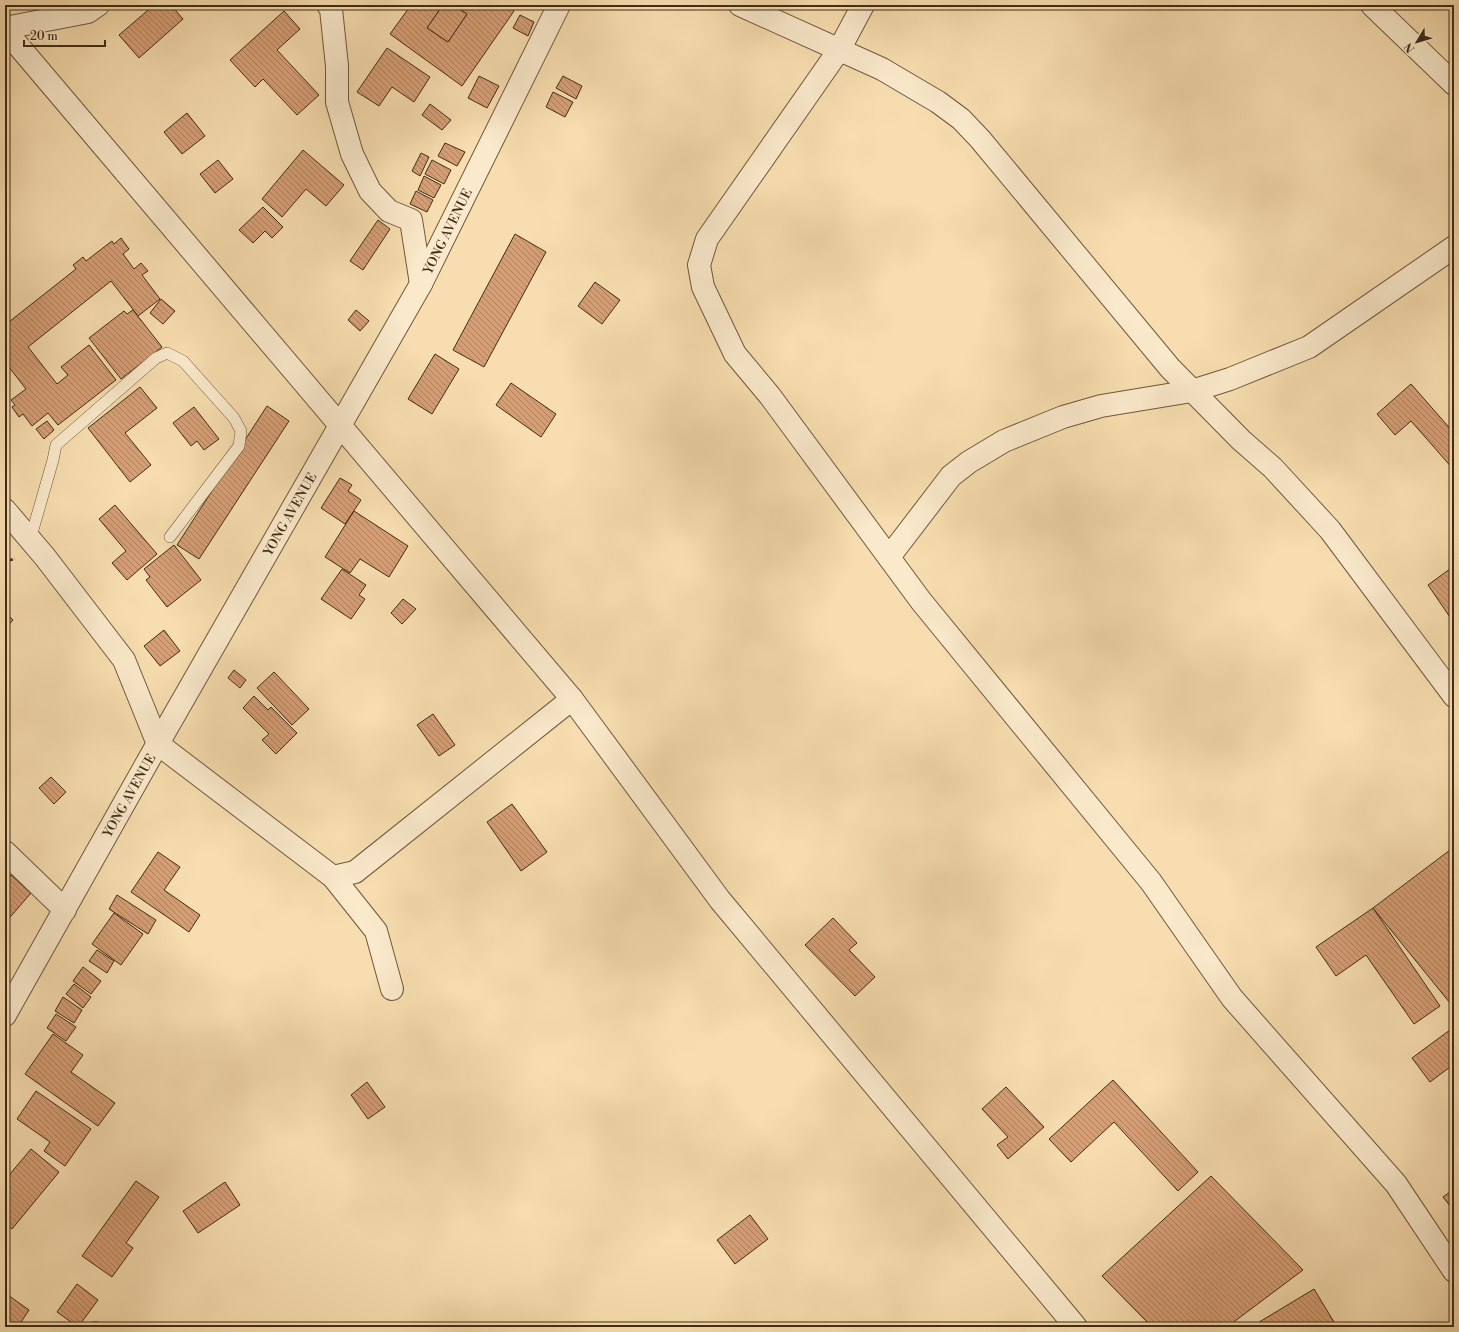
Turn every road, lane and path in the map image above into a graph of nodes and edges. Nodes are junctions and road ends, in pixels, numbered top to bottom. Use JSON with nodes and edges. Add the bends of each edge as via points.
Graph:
{"nodes":[{"id":1,"x":98,"y":5,"type":"edge"},
{"id":2,"x":328,"y":5,"type":"edge"},
{"id":3,"x":559,"y":5,"type":"edge"},
{"id":4,"x":740,"y":5,"type":"edge"},
{"id":5,"x":863,"y":5,"type":"edge"},
{"id":6,"x":1372,"y":5,"type":"edge"},
{"id":7,"x":5,"y":29,"type":"edge"},
{"id":8,"x":839,"y":50,"type":"junction"},
{"id":9,"x":1454,"y":84,"type":"edge"},
{"id":10,"x":1454,"y":247,"type":"edge"},
{"id":11,"x":421,"y":284,"type":"junction"},
{"id":12,"x":1192,"y":391,"type":"junction"},
{"id":13,"x":339,"y":426,"type":"junction"},
{"id":14,"x":5,"y":510,"type":"edge"},
{"id":15,"x":170,"y":537,"type":"dead end"},
{"id":16,"x":30,"y":541,"type":"junction"},
{"id":17,"x":888,"y":557,"type":"junction"},
{"id":18,"x":1454,"y":696,"type":"edge"},
{"id":19,"x":572,"y":699,"type":"junction"},
{"id":20,"x":158,"y":744,"type":"junction"},
{"id":21,"x":5,"y":852,"type":"edge"},
{"id":22,"x":332,"y":877,"type":"junction"},
{"id":23,"x":65,"y":910,"type":"junction"},
{"id":24,"x":392,"y":989,"type":"dead end"},
{"id":25,"x":5,"y":1015,"type":"edge"},
{"id":26,"x":1454,"y":1271,"type":"edge"},
{"id":27,"x":1076,"y":1327,"type":"edge"}],
"edges":[{"from":1,"to":7,"type":"street","via":[[88,12]]},
{"from":2,"to":11,"type":"street","via":[[331,9],[337,66],[337,102],[352,154],[370,191],[389,210],[411,220]]},
{"from":3,"to":11,"type":"street","name":"YONG AVENUE"},
{"from":4,"to":8,"type":"street"},
{"from":5,"to":8,"type":"street"},
{"from":6,"to":9,"type":"street"},
{"from":7,"to":13,"type":"street"},
{"from":8,"to":12,"type":"street","via":[[914,87],[961,119]]},
{"from":8,"to":17,"type":"street","via":[[707,239],[699,264],[703,287],[735,354],[770,396]]},
{"from":10,"to":12,"type":"street","via":[[1309,347],[1230,379]]},
{"from":11,"to":13,"type":"street","name":"YONG AVENUE"},
{"from":12,"to":17,"type":"street","via":[[1101,406],[1063,416],[1004,441],[951,476]]},
{"from":12,"to":18,"type":"street","via":[[1273,468],[1330,530]]},
{"from":13,"to":19,"type":"street"},
{"from":13,"to":20,"type":"street","name":"YONG AVENUE"},
{"from":14,"to":16,"type":"street"},
{"from":15,"to":16,"type":"lane","via":[[239,446],[241,431],[234,418],[183,361],[167,353],[156,358],[56,445]]},
{"from":16,"to":20,"type":"street","via":[[124,660]]},
{"from":17,"to":26,"type":"street","via":[[921,601],[1152,882],[1232,998],[1396,1184]]},
{"from":19,"to":22,"type":"street","via":[[355,872]]},
{"from":19,"to":27,"type":"street","via":[[720,900]]},
{"from":20,"to":22,"type":"street"},
{"from":20,"to":23,"type":"street","name":"YONG AVENUE"},
{"from":21,"to":23,"type":"street"},
{"from":22,"to":24,"type":"street","via":[[376,931]]},
{"from":23,"to":25,"type":"street","name":"YONG AVENUE"}]}
